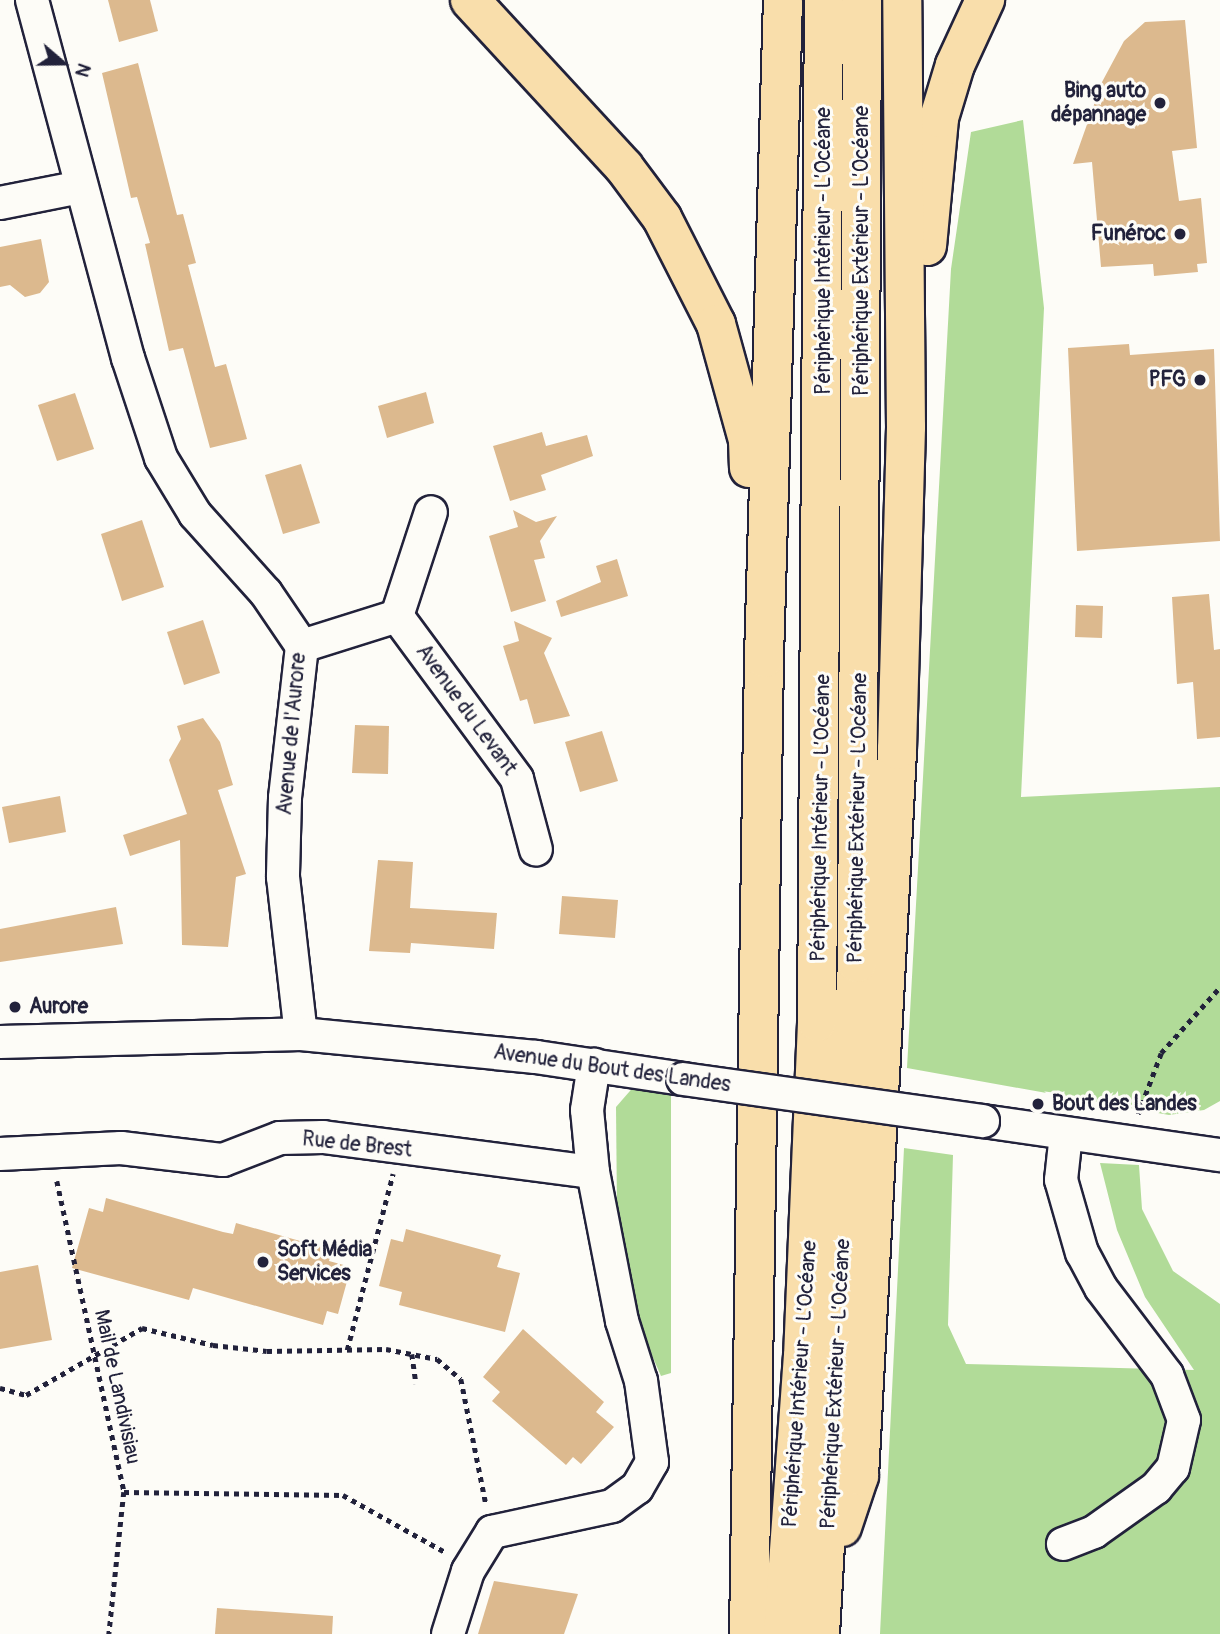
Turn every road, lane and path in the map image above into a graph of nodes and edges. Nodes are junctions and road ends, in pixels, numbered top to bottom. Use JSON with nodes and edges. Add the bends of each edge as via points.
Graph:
{"nodes":[{"id":1,"x":32,"y":0,"type":"edge"},
{"id":2,"x":470,"y":0,"type":"edge"},
{"id":3,"x":783,"y":0,"type":"edge"},
{"id":4,"x":824,"y":0,"type":"edge"},
{"id":5,"x":862,"y":0,"type":"edge"},
{"id":6,"x":902,"y":0,"type":"edge"},
{"id":7,"x":985,"y":0,"type":"edge"},
{"id":8,"x":81,"y":187,"type":"junction"},
{"id":9,"x":0,"y":203,"type":"edge"},
{"id":10,"x":906,"y":427,"type":"junction"},
{"id":11,"x":430,"y":512,"type":"dead end"},
{"id":12,"x":397,"y":616,"type":"junction"},
{"id":13,"x":302,"y":646,"type":"junction"},
{"id":14,"x":764,"y":658,"type":"junction"},
{"id":15,"x":536,"y":850,"type":"dead end"},
{"id":16,"x":1220,"y":987,"type":"edge"},
{"id":17,"x":301,"y":1034,"type":"junction"},
{"id":18,"x":0,"y":1042,"type":"edge"},
{"id":19,"x":594,"y":1065,"type":"junction"},
{"id":20,"x":1066,"y":1134,"type":"junction"},
{"id":21,"x":1132,"y":1142,"type":"junction"},
{"id":22,"x":49,"y":1149,"type":"junction"},
{"id":23,"x":397,"y":1149,"type":"junction"},
{"id":24,"x":0,"y":1154,"type":"edge"},
{"id":25,"x":1220,"y":1155,"type":"edge"},
{"id":26,"x":593,"y":1172,"type":"junction"},
{"id":27,"x":347,"y":1350,"type":"junction"},
{"id":28,"x":412,"y":1354,"type":"junction"},
{"id":29,"x":93,"y":1358,"type":"junction"},
{"id":30,"x":416,"y":1384,"type":"dead end"},
{"id":31,"x":0,"y":1388,"type":"edge"},
{"id":32,"x":124,"y":1492,"type":"junction"},
{"id":33,"x":492,"y":1532,"type":"junction"},
{"id":34,"x":1063,"y":1544,"type":"dead end"},
{"id":35,"x":468,"y":1570,"type":"junction"},
{"id":36,"x":827,"y":1571,"type":"junction"},
{"id":37,"x":109,"y":1634,"type":"edge"},
{"id":38,"x":448,"y":1634,"type":"edge"},
{"id":39,"x":749,"y":1634,"type":"edge"},
{"id":40,"x":783,"y":1634,"type":"edge"},
{"id":41,"x":820,"y":1634,"type":"edge"}],
"edges":[{"from":1,"to":8,"type":"street","name":"Avenue de l'Aurore"},
{"from":2,"to":14,"type":"highway","via":[[624,167],[662,219],[702,289],[732,372],[748,440],[752,625]]},
{"from":3,"to":14,"type":"highway"},
{"from":4,"to":40,"type":"highway","name":"Périphérique Intérieur - L’Océane","via":[[817,1008],[803,1357]]},
{"from":5,"to":36,"type":"highway","name":"Périphérique Extérieur - L’Océane","via":[[857,950]]},
{"from":6,"to":10,"type":"highway"},
{"from":7,"to":10,"type":"highway","via":[[955,65],[936,137],[918,396]]},
{"from":8,"to":9,"type":"street"},
{"from":8,"to":13,"type":"street","name":"Avenue de l'Aurore","via":[[161,458],[195,514],[266,593]]},
{"from":10,"to":36,"type":"highway","via":[[896,764],[859,1476]]},
{"from":11,"to":12,"type":"street"},
{"from":12,"to":13,"type":"street"},
{"from":12,"to":15,"type":"street","name":"Avenue du Levant","via":[[517,779]]},
{"from":13,"to":17,"type":"street","name":"Avenue de l'Aurore","via":[[285,798],[283,877]]},
{"from":14,"to":39,"type":"highway"},
{"from":16,"to":21,"type":"path","via":[[1161,1053],[1146,1085]]},
{"from":17,"to":18,"type":"street","name":"Avenue du Bout des Landes"},
{"from":17,"to":19,"type":"street","name":"Avenue du Bout des Landes"},
{"from":19,"to":20,"type":"street","name":"Avenue du Bout des Landes","bridge":true},
{"from":19,"to":26,"type":"street","via":[[587,1110]]},
{"from":20,"to":21,"type":"street","name":"Avenue du Bout des Landes"},
{"from":20,"to":34,"type":"street","via":[[1062,1180],[1082,1253],[1101,1288],[1167,1375],[1184,1420],[1173,1468],[1156,1488],[1094,1532]]},
{"from":21,"to":25,"type":"street","name":"Avenue du Bout des Landes"},
{"from":22,"to":23,"type":"street","name":"Rue de Brest","via":[[121,1148],[223,1160],[280,1138],[323,1137]]},
{"from":22,"to":24,"type":"street","name":"Rue de Brest"},
{"from":22,"to":29,"type":"path","name":"Mail de Landivisiau"},
{"from":23,"to":26,"type":"street","name":"Rue de Brest"},
{"from":23,"to":27,"type":"path","via":[[390,1198]]},
{"from":26,"to":33,"type":"street","via":[[622,1321],[641,1381],[652,1461],[637,1488],[612,1506]]},
{"from":27,"to":28,"type":"path"},
{"from":27,"to":29,"type":"path","via":[[213,1345],[142,1328],[115,1339]]},
{"from":28,"to":30,"type":"path"},
{"from":28,"to":33,"type":"path","via":[[437,1359],[461,1378]]},
{"from":29,"to":31,"type":"path","via":[[26,1395]]},
{"from":29,"to":32,"type":"path","name":"Mail de Landivisiau"},
{"from":32,"to":35,"type":"path","via":[[343,1495],[436,1545]]},
{"from":32,"to":37,"type":"path","name":"Mail de Landivisiau"},
{"from":33,"to":35,"type":"street"},
{"from":35,"to":38,"type":"street"},
{"from":36,"to":41,"type":"highway","name":"Périphérique Extérieur - L’Océane"}]}
